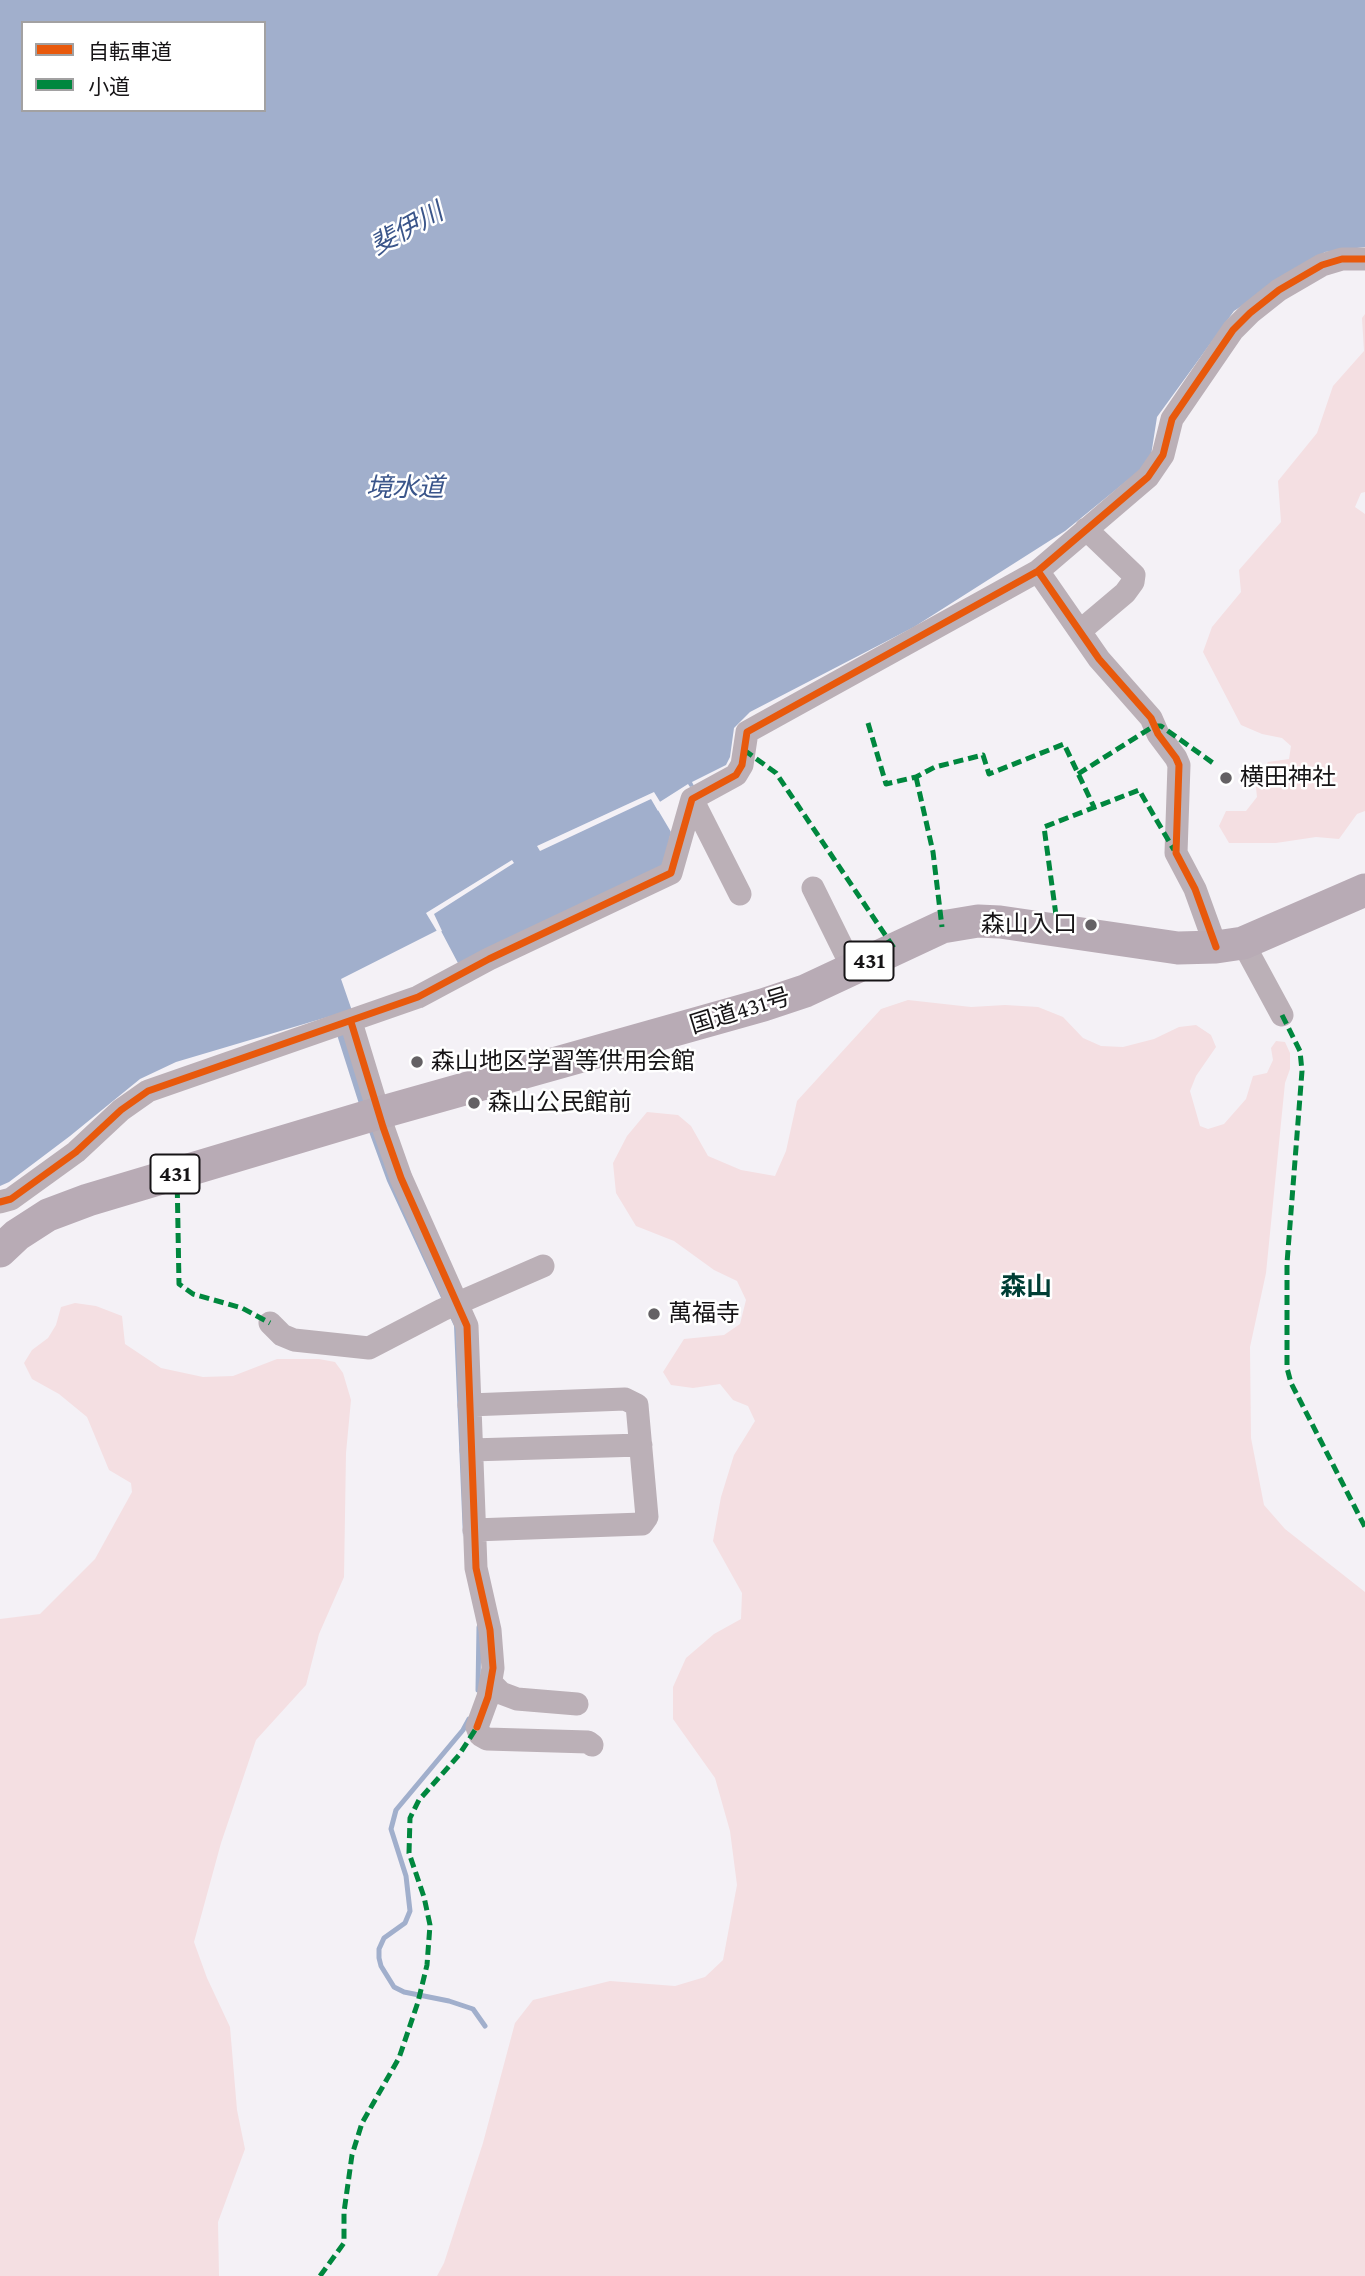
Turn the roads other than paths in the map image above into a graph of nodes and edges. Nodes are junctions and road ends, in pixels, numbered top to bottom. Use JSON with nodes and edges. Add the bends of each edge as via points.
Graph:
{"nodes":[{"id":1,"x":1365,"y":259,"type":"edge"},
{"id":2,"x":1086,"y":529,"type":"junction"},
{"id":3,"x":1038,"y":571,"type":"junction"},
{"id":4,"x":1080,"y":631,"type":"junction"},
{"id":5,"x":692,"y":799,"type":"junction"},
{"id":6,"x":813,"y":888,"type":"dead end"},
{"id":7,"x":1365,"y":890,"type":"edge"},
{"id":8,"x":740,"y":894,"type":"dead end"},
{"id":9,"x":1230,"y":945,"type":"junction"},
{"id":10,"x":853,"y":969,"type":"junction"},
{"id":11,"x":1282,"y":1015,"type":"dead end"},
{"id":12,"x":343,"y":1025,"type":"junction"},
{"id":13,"x":372,"y":1115,"type":"junction"},
{"id":14,"x":0,"y":1202,"type":"edge"},
{"id":15,"x":0,"y":1251,"type":"edge"},
{"id":16,"x":543,"y":1266,"type":"dead end"},
{"id":17,"x":451,"y":1306,"type":"junction"},
{"id":18,"x":270,"y":1324,"type":"dead end"},
{"id":19,"x":469,"y":1405,"type":"junction"},
{"id":20,"x":641,"y":1445,"type":"junction"},
{"id":21,"x":471,"y":1450,"type":"junction"},
{"id":22,"x":474,"y":1530,"type":"junction"},
{"id":23,"x":491,"y":1683,"type":"junction"},
{"id":24,"x":577,"y":1704,"type":"dead end"},
{"id":25,"x":592,"y":1745,"type":"dead end"}],
"edges":[{"from":1,"to":2,"type":"street","via":[[1322,265],[1250,313],[1233,330],[1172,419],[1158,465]]},
{"from":2,"to":3,"type":"street"},
{"from":2,"to":4,"type":"street","via":[[1128,567],[1133,582]]},
{"from":3,"to":4,"type":"street"},
{"from":3,"to":5,"type":"street","via":[[747,732],[736,775]]},
{"from":4,"to":9,"type":"street","via":[[1151,718],[1176,758],[1176,853]]},
{"from":5,"to":8,"type":"street"},
{"from":5,"to":12,"type":"street","via":[[671,873],[418,997]]},
{"from":6,"to":10,"type":"street"},
{"from":7,"to":9,"type":"highway","name":"国道431号","number":"431"},
{"from":9,"to":10,"type":"highway","name":"国道431号","number":"431","via":[[1178,948],[978,921],[942,927]]},
{"from":9,"to":11,"type":"street"},
{"from":10,"to":13,"type":"highway","name":"国道431号","number":"431","via":[[763,1006]]},
{"from":12,"to":13,"type":"street"},
{"from":12,"to":14,"type":"street","via":[[148,1091],[76,1152],[11,1199]]},
{"from":13,"to":15,"type":"highway","name":"国道431号","number":"431","via":[[48,1214]]},
{"from":13,"to":17,"type":"street"},
{"from":16,"to":17,"type":"street"},
{"from":17,"to":18,"type":"street","via":[[369,1348],[294,1340]]},
{"from":17,"to":19,"type":"street","via":[[467,1325]]},
{"from":19,"to":20,"type":"street","via":[[625,1399],[637,1405]]},
{"from":19,"to":21,"type":"street"},
{"from":20,"to":21,"type":"street"},
{"from":20,"to":22,"type":"street","via":[[647,1517],[642,1524]]},
{"from":21,"to":22,"type":"street"},
{"from":22,"to":23,"type":"street","via":[[476,1568],[490,1630]]},
{"from":23,"to":24,"type":"street","via":[[517,1699]]},
{"from":23,"to":25,"type":"street","via":[[477,1727],[480,1735]]}]}
